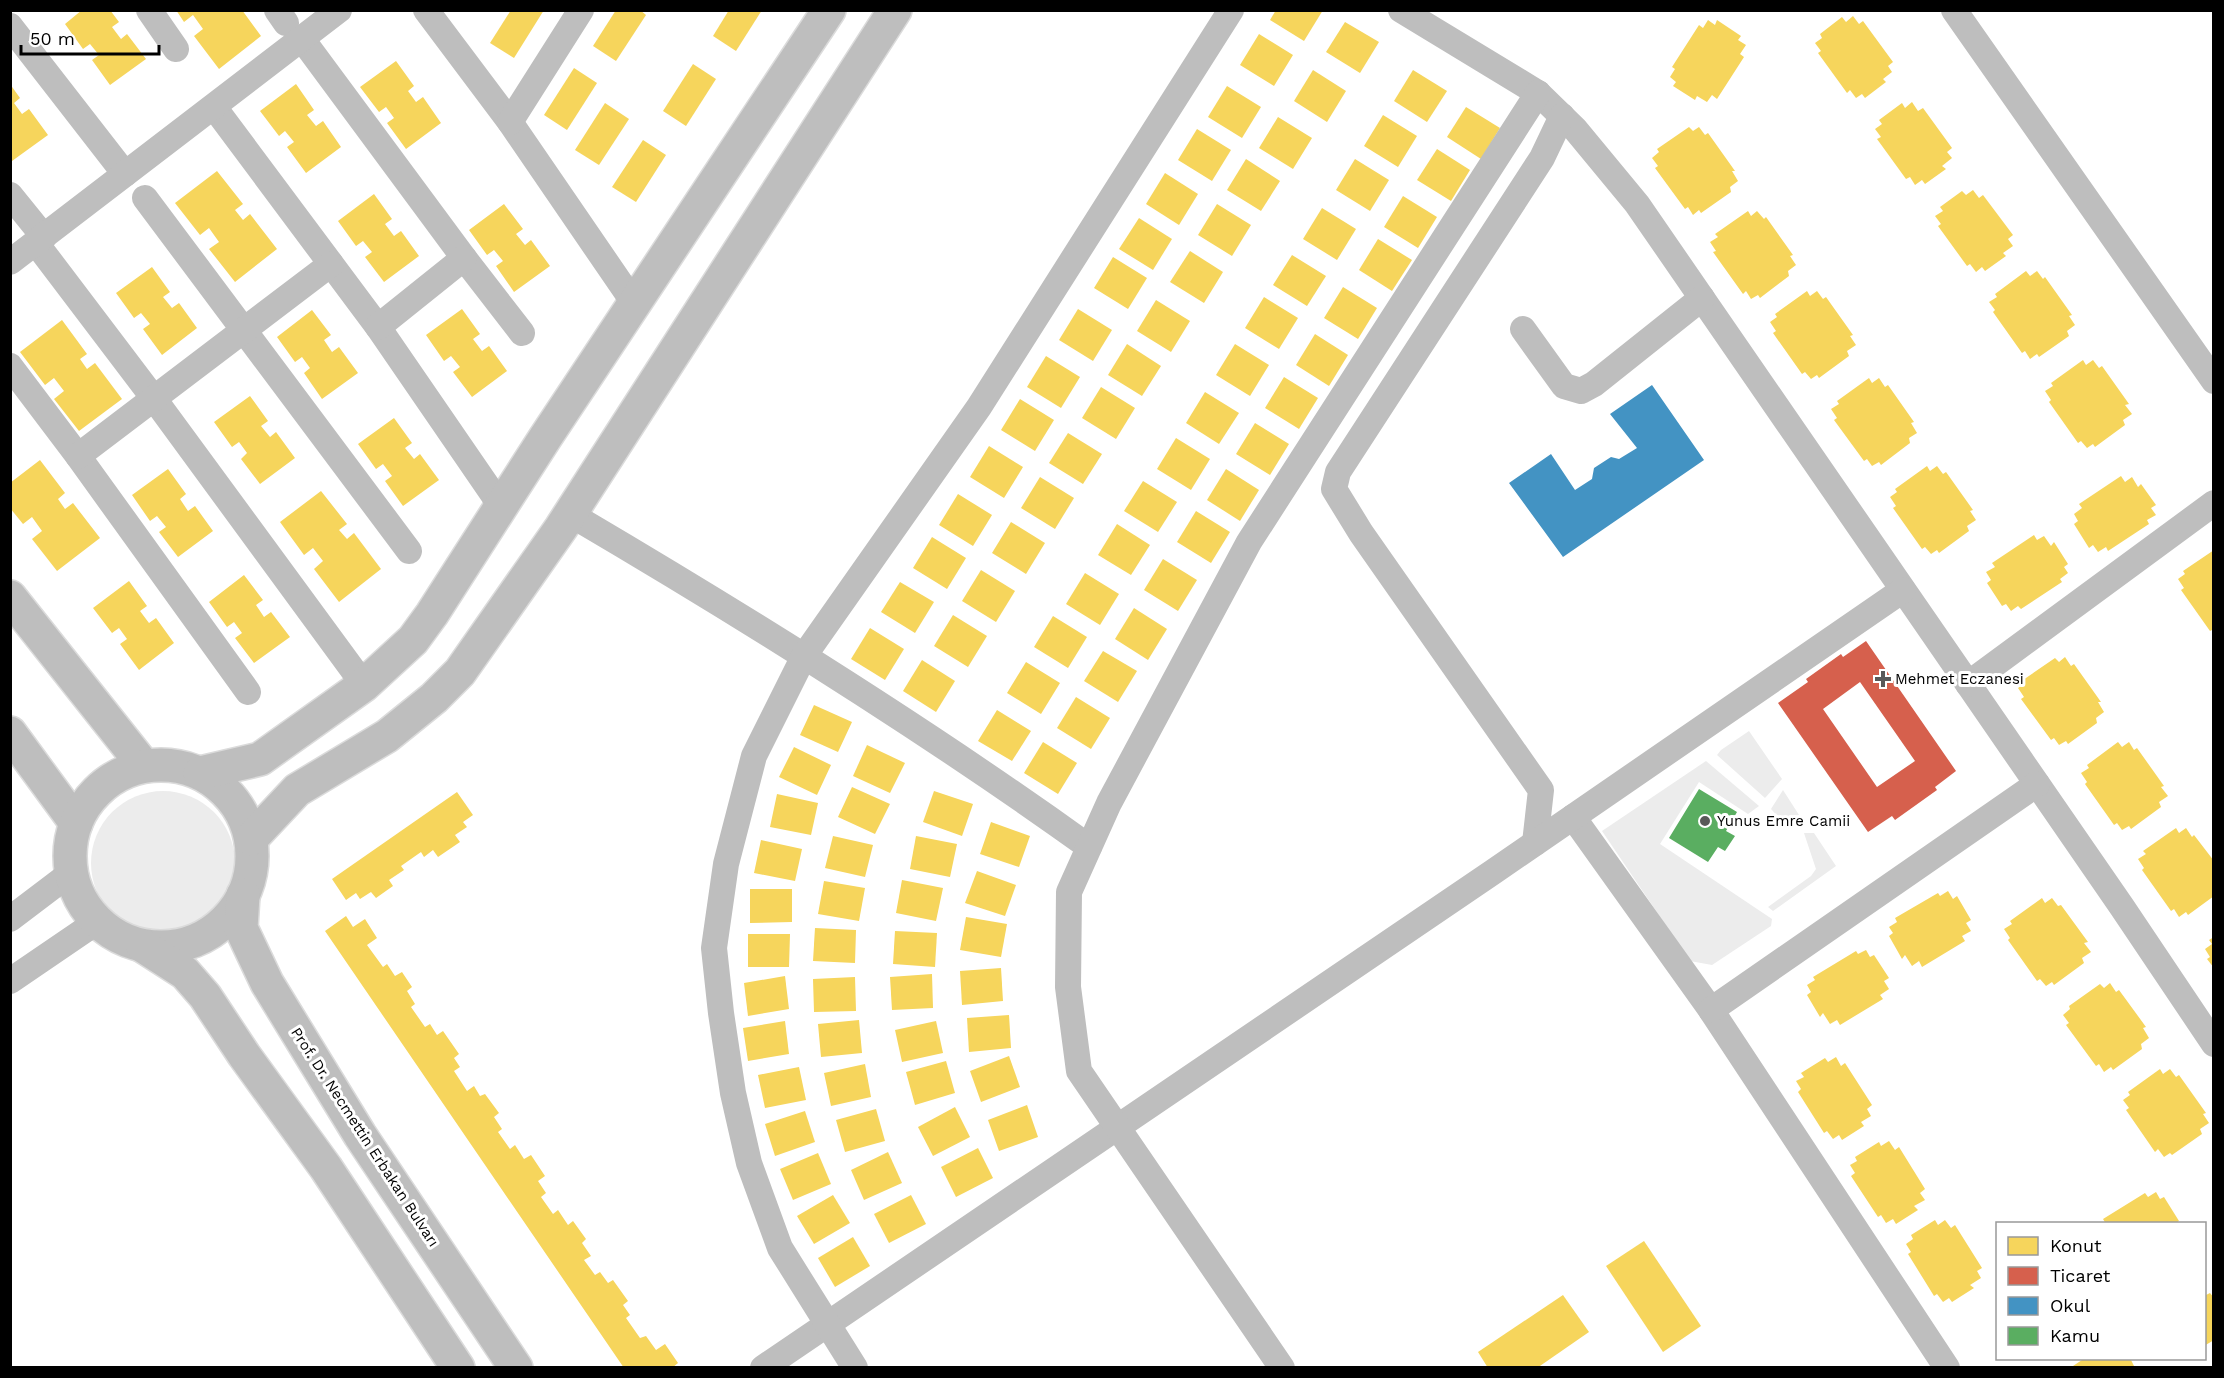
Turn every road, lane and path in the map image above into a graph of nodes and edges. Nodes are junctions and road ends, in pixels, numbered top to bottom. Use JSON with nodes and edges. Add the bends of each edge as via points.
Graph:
{"nodes":[{"id":1,"x":19,"y":10,"type":"edge"},
{"id":2,"x":148,"y":10,"type":"edge"},
{"id":3,"x":339,"y":10,"type":"edge"},
{"id":4,"x":426,"y":10,"type":"edge"},
{"id":5,"x":581,"y":10,"type":"edge"},
{"id":6,"x":829,"y":10,"type":"edge"},
{"id":7,"x":896,"y":10,"type":"edge"},
{"id":8,"x":1231,"y":10,"type":"edge"},
{"id":9,"x":1401,"y":10,"type":"edge"},
{"id":10,"x":1954,"y":10,"type":"edge"},
{"id":11,"x":10,"y":17,"type":"edge"},
{"id":12,"x":288,"y":24,"type":"edge"},
{"id":13,"x":10,"y":26,"type":"edge"},
{"id":14,"x":176,"y":49,"type":"dead end"},
{"id":15,"x":1538,"y":93,"type":"junction"},
{"id":16,"x":214,"y":106,"type":"junction"},
{"id":17,"x":1562,"y":116,"type":"junction"},
{"id":18,"x":510,"y":122,"type":"junction"},
{"id":19,"x":125,"y":174,"type":"junction"},
{"id":20,"x":10,"y":195,"type":"edge"},
{"id":21,"x":145,"y":198,"type":"dead end"},
{"id":22,"x":40,"y":240,"type":"junction"},
{"id":23,"x":464,"y":258,"type":"junction"},
{"id":24,"x":10,"y":262,"type":"edge"},
{"id":25,"x":331,"y":264,"type":"junction"},
{"id":26,"x":1702,"y":298,"type":"junction"},
{"id":27,"x":634,"y":303,"type":"junction"},
{"id":28,"x":378,"y":327,"type":"junction"},
{"id":29,"x":1523,"y":328,"type":"dead end"},
{"id":30,"x":243,"y":331,"type":"junction"},
{"id":31,"x":522,"y":333,"type":"dead end"},
{"id":32,"x":10,"y":366,"type":"edge"},
{"id":33,"x":2214,"y":381,"type":"edge"},
{"id":34,"x":155,"y":400,"type":"junction"},
{"id":35,"x":78,"y":456,"type":"junction"},
{"id":36,"x":2214,"y":503,"type":"edge"},
{"id":37,"x":501,"y":506,"type":"junction"},
{"id":38,"x":570,"y":514,"type":"junction"},
{"id":39,"x":409,"y":551,"type":"dead end"},
{"id":40,"x":1902,"y":590,"type":"junction"},
{"id":41,"x":10,"y":597,"type":"edge"},
{"id":42,"x":804,"y":656,"type":"junction"},
{"id":43,"x":1968,"y":684,"type":"junction"},
{"id":44,"x":364,"y":685,"type":"junction"},
{"id":45,"x":248,"y":692,"type":"dead end"},
{"id":46,"x":10,"y":733,"type":"edge"},
{"id":47,"x":144,"y":766,"type":"junction"},
{"id":48,"x":200,"y":774,"type":"junction"},
{"id":49,"x":2037,"y":784,"type":"junction"},
{"id":50,"x":1573,"y":817,"type":"junction"},
{"id":51,"x":76,"y":823,"type":"junction"},
{"id":52,"x":251,"y":839,"type":"junction"},
{"id":53,"x":1535,"y":843,"type":"junction"},
{"id":54,"x":1089,"y":847,"type":"junction"},
{"id":55,"x":72,"y":872,"type":"junction"},
{"id":56,"x":243,"y":895,"type":"junction"},
{"id":57,"x":10,"y":920,"type":"edge"},
{"id":58,"x":98,"y":921,"type":"junction"},
{"id":59,"x":143,"y":946,"type":"junction"},
{"id":60,"x":10,"y":981,"type":"edge"},
{"id":61,"x":1711,"y":1010,"type":"junction"},
{"id":62,"x":2214,"y":1044,"type":"edge"},
{"id":63,"x":1116,"y":1128,"type":"junction"},
{"id":64,"x":826,"y":1325,"type":"junction"},
{"id":65,"x":458,"y":1368,"type":"edge"},
{"id":66,"x":516,"y":1368,"type":"edge"},
{"id":67,"x":763,"y":1368,"type":"edge"},
{"id":68,"x":855,"y":1368,"type":"edge"},
{"id":69,"x":1282,"y":1368,"type":"edge"},
{"id":70,"x":1947,"y":1368,"type":"edge"}],
"edges":[{"from":1,"to":11,"type":"street"},
{"from":2,"to":14,"type":"street"},
{"from":3,"to":12,"type":"street"},
{"from":4,"to":18,"type":"street"},
{"from":5,"to":18,"type":"street"},
{"from":6,"to":27,"type":"main road"},
{"from":7,"to":38,"type":"main road"},
{"from":8,"to":42,"type":"street","via":[[979,406]]},
{"from":9,"to":15,"type":"street"},
{"from":10,"to":33,"type":"street"},
{"from":12,"to":16,"type":"street"},
{"from":12,"to":23,"type":"street"},
{"from":13,"to":19,"type":"street"},
{"from":15,"to":17,"type":"street"},
{"from":15,"to":54,"type":"street","via":[[1249,542]]},
{"from":16,"to":19,"type":"street"},
{"from":16,"to":25,"type":"street"},
{"from":17,"to":26,"type":"street","via":[[1637,204]]},
{"from":17,"to":53,"type":"street","via":[[1542,158],[1338,472],[1334,489],[1541,790]]},
{"from":18,"to":27,"type":"street"},
{"from":19,"to":22,"type":"street"},
{"from":20,"to":22,"type":"street"},
{"from":21,"to":30,"type":"street"},
{"from":22,"to":24,"type":"street"},
{"from":22,"to":34,"type":"street"},
{"from":23,"to":28,"type":"street"},
{"from":23,"to":31,"type":"street"},
{"from":25,"to":28,"type":"street"},
{"from":25,"to":30,"type":"street"},
{"from":26,"to":29,"type":"street","via":[[1581,391],[1563,386]]},
{"from":26,"to":40,"type":"street"},
{"from":27,"to":37,"type":"main road"},
{"from":28,"to":37,"type":"street"},
{"from":30,"to":34,"type":"street"},
{"from":30,"to":39,"type":"street"},
{"from":32,"to":35,"type":"street"},
{"from":34,"to":35,"type":"street"},
{"from":34,"to":44,"type":"street"},
{"from":35,"to":45,"type":"street"},
{"from":36,"to":43,"type":"street"},
{"from":37,"to":44,"type":"main road","via":[[413,640]]},
{"from":38,"to":42,"type":"street"},
{"from":38,"to":52,"type":"main road","via":[[460,672],[387,736],[297,790]]},
{"from":40,"to":43,"type":"street"},
{"from":40,"to":50,"type":"street"},
{"from":41,"to":47,"type":"main road"},
{"from":42,"to":54,"type":"street","via":[[1022,798]]},
{"from":42,"to":64,"type":"street","via":[[754,756],[726,864],[714,948],[733,1093],[749,1163],[780,1248]]},
{"from":43,"to":49,"type":"street"},
{"from":44,"to":48,"type":"main road","via":[[260,759]]},
{"from":46,"to":51,"type":"main road"},
{"from":47,"to":48,"type":"main road","via":[[173,765]]},
{"from":47,"to":51,"type":"main road","via":[[117,776],[93,796]]},
{"from":48,"to":52,"type":"main road","via":[[224,789],[236,804]]},
{"from":49,"to":61,"type":"street"},
{"from":49,"to":62,"type":"street"},
{"from":50,"to":53,"type":"street"},
{"from":50,"to":61,"type":"street"},
{"from":51,"to":55,"type":"main road","via":[[70,854]]},
{"from":52,"to":56,"type":"main road","via":[[252,868]]},
{"from":53,"to":63,"type":"street"},
{"from":54,"to":63,"type":"street","via":[[1069,892],[1068,987],[1079,1071]]},
{"from":55,"to":57,"type":"street"},
{"from":55,"to":58,"type":"main road","via":[[74,885]]},
{"from":56,"to":59,"type":"main road","via":[[227,919],[205,936],[175,946]]},
{"from":56,"to":66,"type":"main road","name":"Prof. Dr. Necmettin Erbakan Bulvarı","via":[[241,928],[267,983],[360,1136]]},
{"from":58,"to":59,"type":"main road","via":[[113,934]]},
{"from":58,"to":60,"type":"street"},
{"from":59,"to":65,"type":"main road","via":[[185,973],[205,996],[326,1168]]},
{"from":61,"to":70,"type":"street"},
{"from":63,"to":64,"type":"street"},
{"from":63,"to":69,"type":"street"},
{"from":64,"to":67,"type":"street"},
{"from":64,"to":68,"type":"street"}]}
